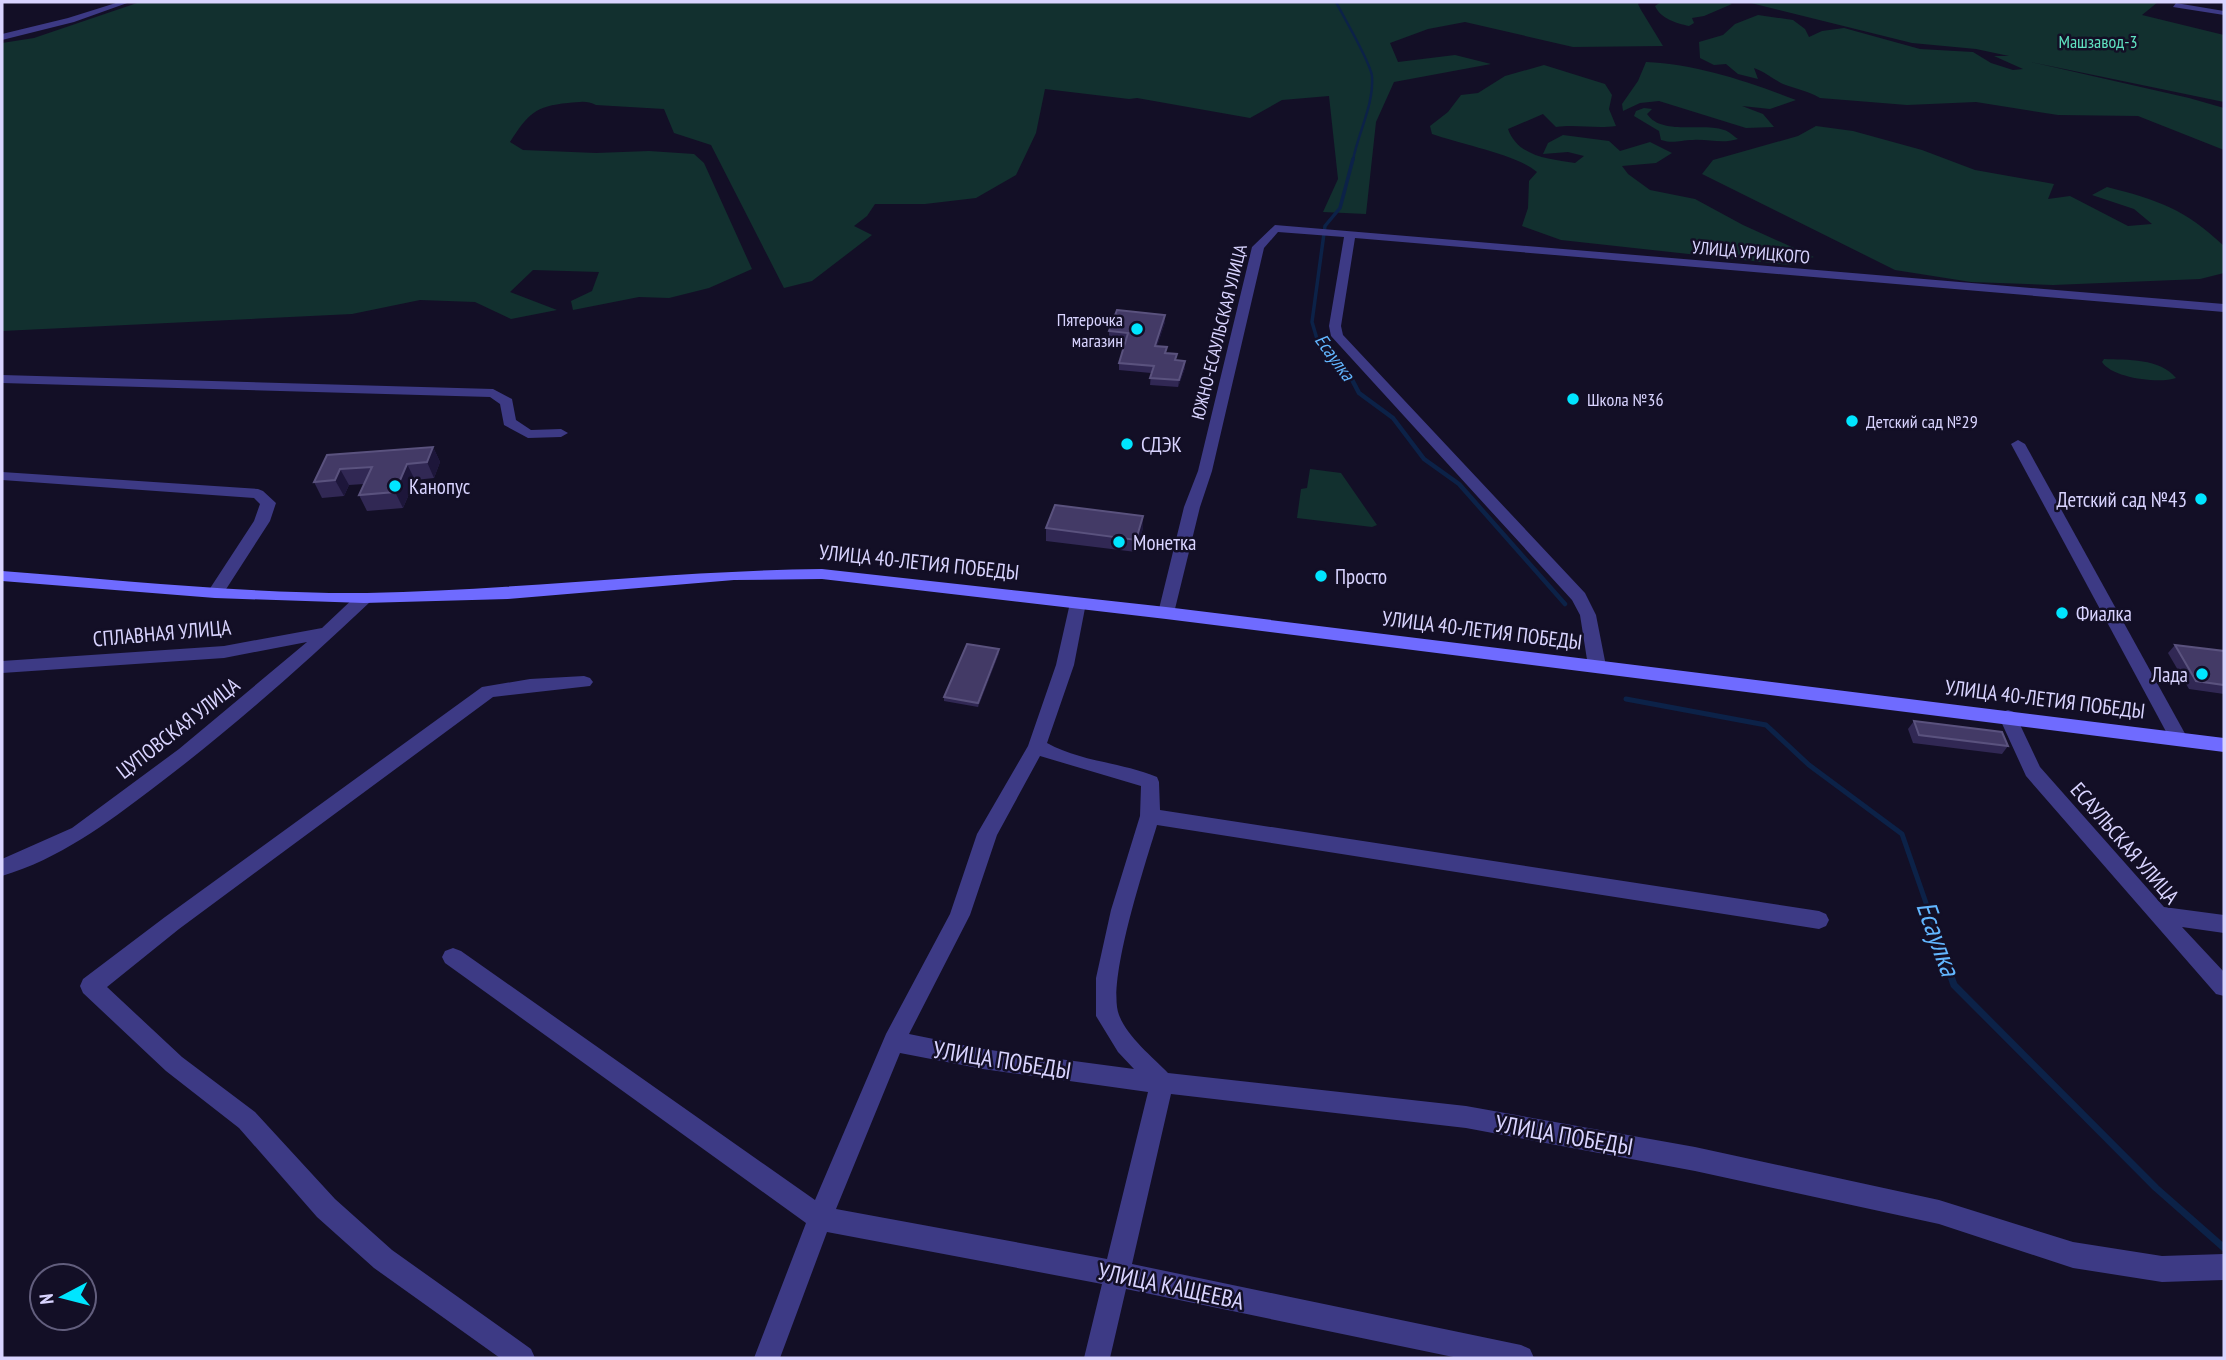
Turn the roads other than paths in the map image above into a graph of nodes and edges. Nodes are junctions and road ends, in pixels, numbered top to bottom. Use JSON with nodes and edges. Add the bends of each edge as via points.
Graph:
{"nodes":[{"id":1,"x":126,"y":2,"type":"edge"},
{"id":2,"x":2176,"y":5,"type":"dead end"},
{"id":3,"x":2224,"y":13,"type":"edge"},
{"id":4,"x":2,"y":37,"type":"edge"},
{"id":5,"x":1275,"y":228,"type":"joint"},
{"id":6,"x":1350,"y":233,"type":"junction"},
{"id":7,"x":2224,"y":308,"type":"edge"},
{"id":8,"x":2,"y":379,"type":"edge"},
{"id":9,"x":561,"y":433,"type":"dead end"},
{"id":10,"x":2018,"y":444,"type":"dead end"},
{"id":11,"x":2,"y":476,"type":"edge"},
{"id":12,"x":2,"y":576,"type":"edge"},
{"id":13,"x":215,"y":593,"type":"junction"},
{"id":14,"x":364,"y":598,"type":"junction"},
{"id":15,"x":1078,"y":603,"type":"junction"},
{"id":16,"x":1166,"y":613,"type":"junction"},
{"id":17,"x":326,"y":634,"type":"junction"},
{"id":18,"x":1597,"y":666,"type":"junction"},
{"id":19,"x":2,"y":667,"type":"edge"},
{"id":20,"x":584,"y":682,"type":"dead end"},
{"id":21,"x":2008,"y":717,"type":"junction"},
{"id":22,"x":2179,"y":739,"type":"junction"},
{"id":23,"x":2224,"y":745,"type":"edge"},
{"id":24,"x":1037,"y":746,"type":"junction"},
{"id":25,"x":1150,"y":816,"type":"junction"},
{"id":26,"x":2,"y":869,"type":"edge"},
{"id":27,"x":2158,"y":915,"type":"junction"},
{"id":28,"x":1819,"y":920,"type":"dead end"},
{"id":29,"x":2224,"y":924,"type":"edge"},
{"id":30,"x":453,"y":957,"type":"dead end"},
{"id":31,"x":2224,"y":987,"type":"edge"},
{"id":32,"x":894,"y":1041,"type":"junction"},
{"id":33,"x":1162,"y":1082,"type":"junction"},
{"id":34,"x":820,"y":1218,"type":"junction"},
{"id":35,"x":2224,"y":1267,"type":"edge"},
{"id":36,"x":1118,"y":1274,"type":"junction"},
{"id":37,"x":522,"y":1358,"type":"edge"},
{"id":38,"x":767,"y":1358,"type":"edge"},
{"id":39,"x":1097,"y":1358,"type":"edge"},
{"id":40,"x":1521,"y":1358,"type":"edge"}],
"edges":[{"from":1,"to":4,"type":"street"},
{"from":2,"to":3,"type":"street"},
{"from":5,"to":6,"type":"street","name":"УЛИЦА УРИЦКОГО"},
{"from":5,"to":16,"type":"street","name":"ЮЖНО-ЕСАУЛЬСКАЯ УЛИЦА","via":[[1258,247]]},
{"from":6,"to":7,"type":"street","name":"УЛИЦА УРИЦКОГО"},
{"from":6,"to":18,"type":"street","via":[[1337,336],[1579,597]]},
{"from":8,"to":9,"type":"street","via":[[493,393],[507,402],[509,422],[528,434]]},
{"from":10,"to":22,"type":"street"},
{"from":11,"to":13,"type":"street","via":[[258,494],[268,503],[262,521]]},
{"from":12,"to":13,"type":"main road","name":"УЛИЦА 40-ЛЕТИЯ ПОБЕДЫ"},
{"from":13,"to":14,"type":"main road","name":"УЛИЦА 40-ЛЕТИЯ ПОБЕДЫ"},
{"from":14,"to":15,"type":"main road","name":"УЛИЦА 40-ЛЕТИЯ ПОБЕДЫ","via":[[508,594],[734,575],[822,574]]},
{"from":14,"to":17,"type":"street","name":"ЦУПОВСКАЯ УЛИЦА"},
{"from":15,"to":16,"type":"main road","name":"УЛИЦА 40-ЛЕТИЯ ПОБЕДЫ"},
{"from":15,"to":24,"type":"street","via":[[1065,665]]},
{"from":16,"to":18,"type":"main road","name":"УЛИЦА 40-ЛЕТИЯ ПОБЕДЫ"},
{"from":17,"to":19,"type":"street","name":"СПЛАВНАЯ УЛИЦА","via":[[223,652]]},
{"from":17,"to":26,"type":"street","name":"ЦУПОВСКАЯ УЛИЦА","via":[[186,754],[79,833]]},
{"from":18,"to":21,"type":"main road","name":"УЛИЦА 40-ЛЕТИЯ ПОБЕДЫ"},
{"from":20,"to":37,"type":"street","via":[[488,691],[91,986],[174,1064],[247,1120],[326,1208],[383,1259]]},
{"from":21,"to":22,"type":"main road","name":"УЛИЦА 40-ЛЕТИЯ ПОБЕДЫ"},
{"from":21,"to":27,"type":"street","name":"ЕСАУЛЬСКАЯ УЛИЦА","via":[[2033,771]]},
{"from":22,"to":23,"type":"main road","name":"УЛИЦА 40-ЛЕТИЯ ПОБЕДЫ"},
{"from":24,"to":25,"type":"street","via":[[1050,755],[1150,782]]},
{"from":24,"to":32,"type":"street","via":[[987,834],[960,915]]},
{"from":25,"to":28,"type":"street"},
{"from":25,"to":33,"type":"street","via":[[1121,910],[1107,978],[1107,1016],[1126,1045]]},
{"from":27,"to":29,"type":"street"},
{"from":27,"to":31,"type":"street","name":"ЕСАУЛЬСКАЯ УЛИЦА"},
{"from":30,"to":34,"type":"street"},
{"from":32,"to":33,"type":"street","name":"УЛИЦА ПОБЕДЫ","via":[[983,1059]]},
{"from":32,"to":34,"type":"street"},
{"from":33,"to":35,"type":"street","name":"УЛИЦА ПОБЕДЫ","via":[[1466,1117],[1695,1159],[1940,1212],[2073,1255],[2162,1269]]},
{"from":33,"to":36,"type":"street"},
{"from":34,"to":36,"type":"street","name":"УЛИЦА КАЩЕЕВА"},
{"from":34,"to":38,"type":"street"},
{"from":36,"to":39,"type":"street"},
{"from":36,"to":40,"type":"street","name":"УЛИЦА КАЩЕЕВА"}]}
